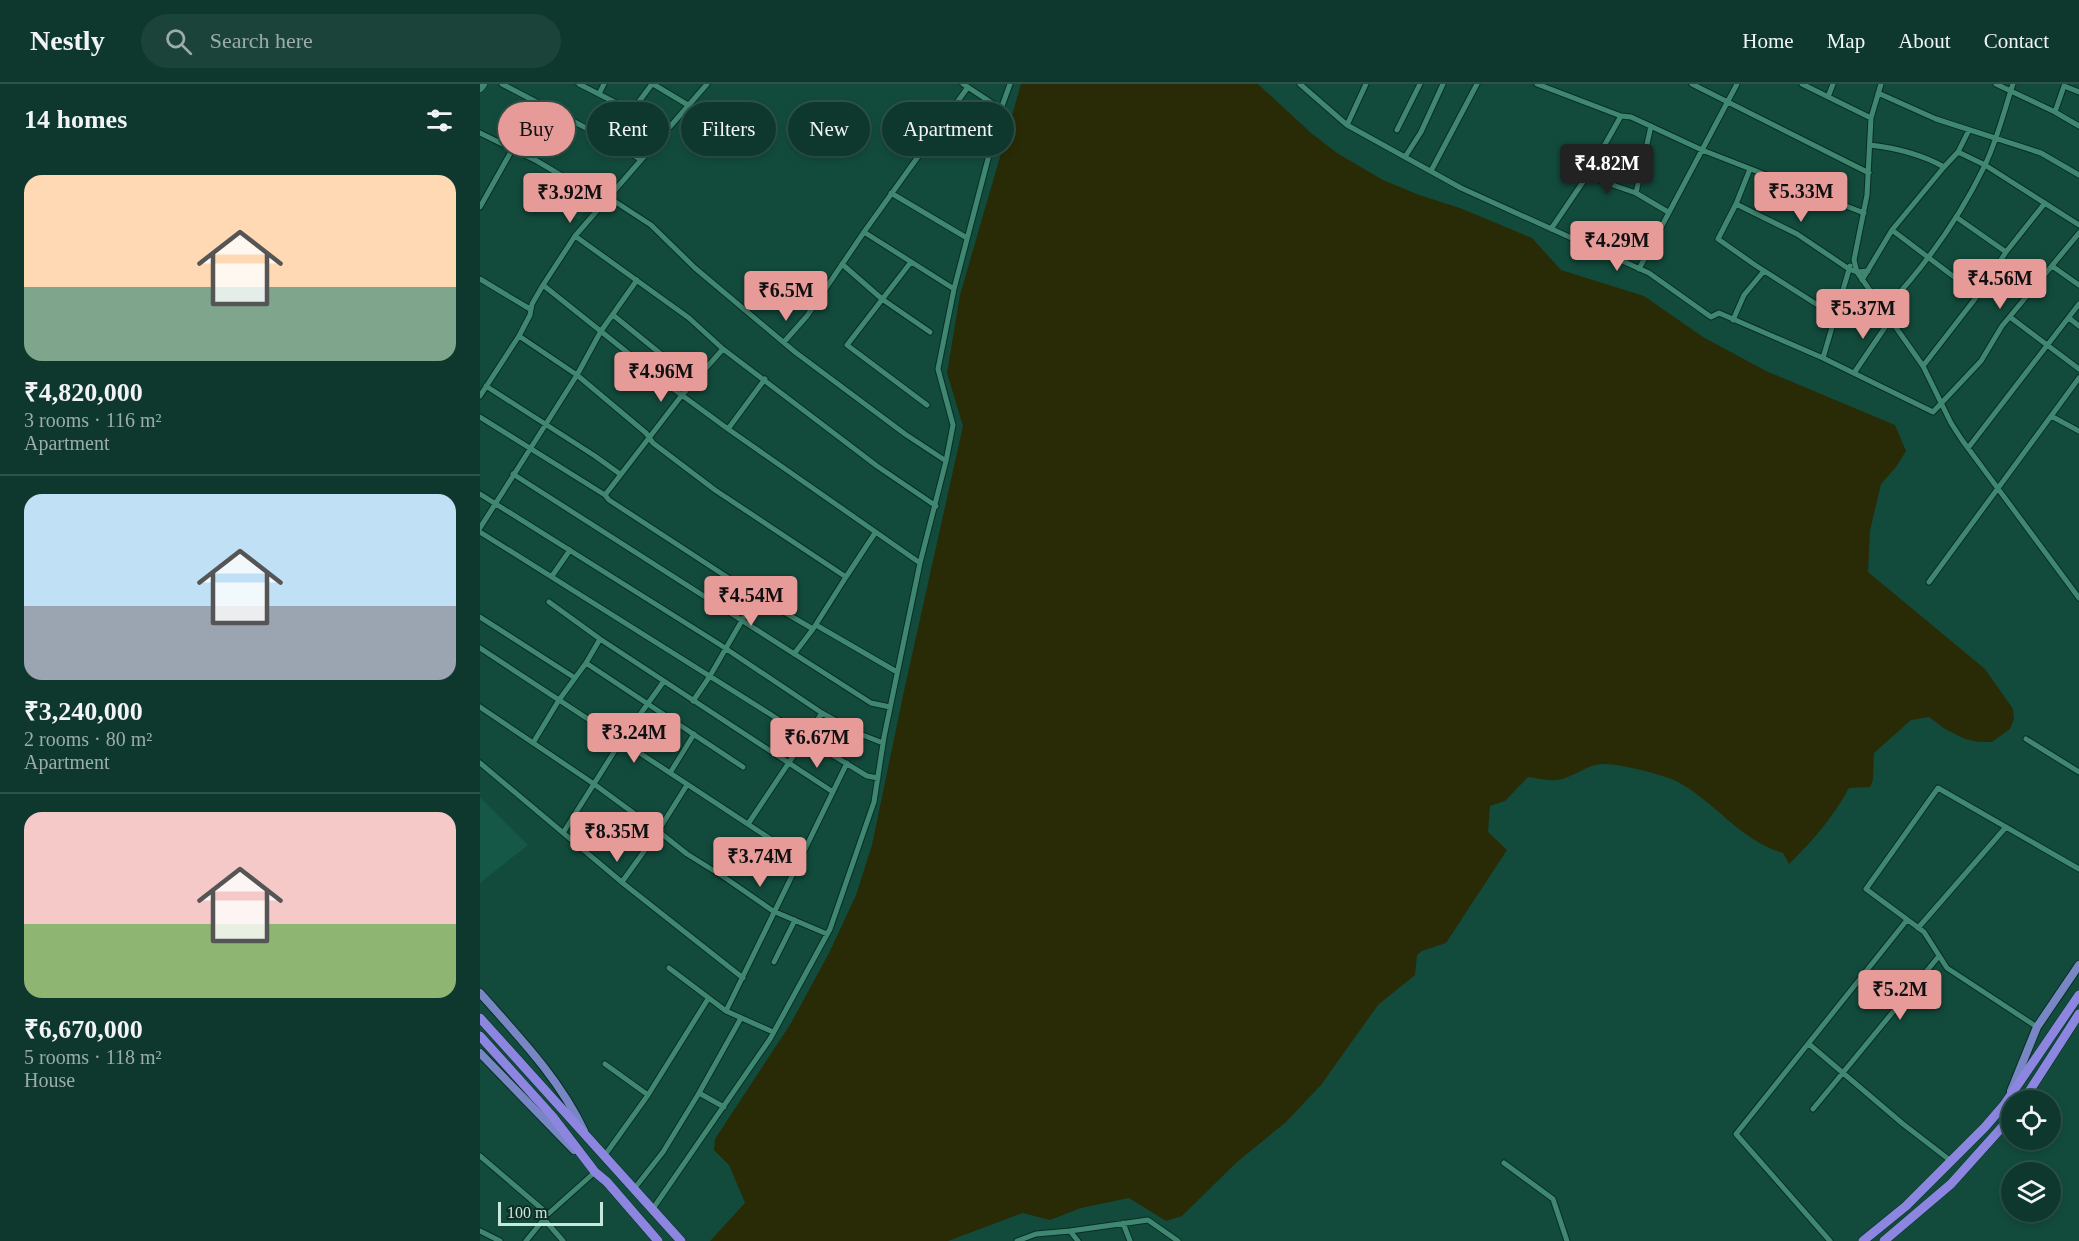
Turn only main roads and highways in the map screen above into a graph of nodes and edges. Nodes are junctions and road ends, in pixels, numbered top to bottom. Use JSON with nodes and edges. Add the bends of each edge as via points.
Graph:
{"nodes":[{"id":1,"x":483,"y":84,"type":"edge"},
{"id":2,"x":480,"y":88,"type":"edge"},
{"id":3,"x":2079,"y":965,"type":"edge"},
{"id":4,"x":480,"y":993,"type":"edge"},
{"id":5,"x":2079,"y":995,"type":"edge"},
{"id":6,"x":2079,"y":1014,"type":"edge"},
{"id":7,"x":480,"y":1018,"type":"edge"},
{"id":8,"x":480,"y":1036,"type":"edge"},
{"id":9,"x":480,"y":1053,"type":"edge"},
{"id":10,"x":2012,"y":1090,"type":"edge"},
{"id":11,"x":2014,"y":1090,"type":"edge"},
{"id":12,"x":2031,"y":1090,"type":"edge"},
{"id":13,"x":2001,"y":1108,"type":"edge"},
{"id":14,"x":2001,"y":1128,"type":"edge"},
{"id":15,"x":586,"y":1135,"type":"junction"},
{"id":16,"x":595,"y":1172,"type":"junction"},
{"id":17,"x":658,"y":1241,"type":"edge"},
{"id":18,"x":681,"y":1241,"type":"edge"},
{"id":19,"x":1863,"y":1241,"type":"edge"},
{"id":20,"x":1884,"y":1241,"type":"edge"}],
"edges":[{"from":1,"to":2,"type":"main road"},
{"from":3,"to":10,"type":"main road","via":[[2037,1027]]},
{"from":4,"to":15,"type":"main road","via":[[527,1045],[563,1094]]},
{"from":5,"to":11,"type":"highway"},
{"from":6,"to":12,"type":"highway"},
{"from":7,"to":15,"type":"highway"},
{"from":8,"to":16,"type":"highway","via":[[553,1117]]},
{"from":9,"to":16,"type":"main road"},
{"from":13,"to":19,"type":"highway","via":[[1906,1206]]},
{"from":14,"to":20,"type":"highway","via":[[1951,1184]]},
{"from":15,"to":18,"type":"highway"},
{"from":16,"to":17,"type":"highway"}]}
